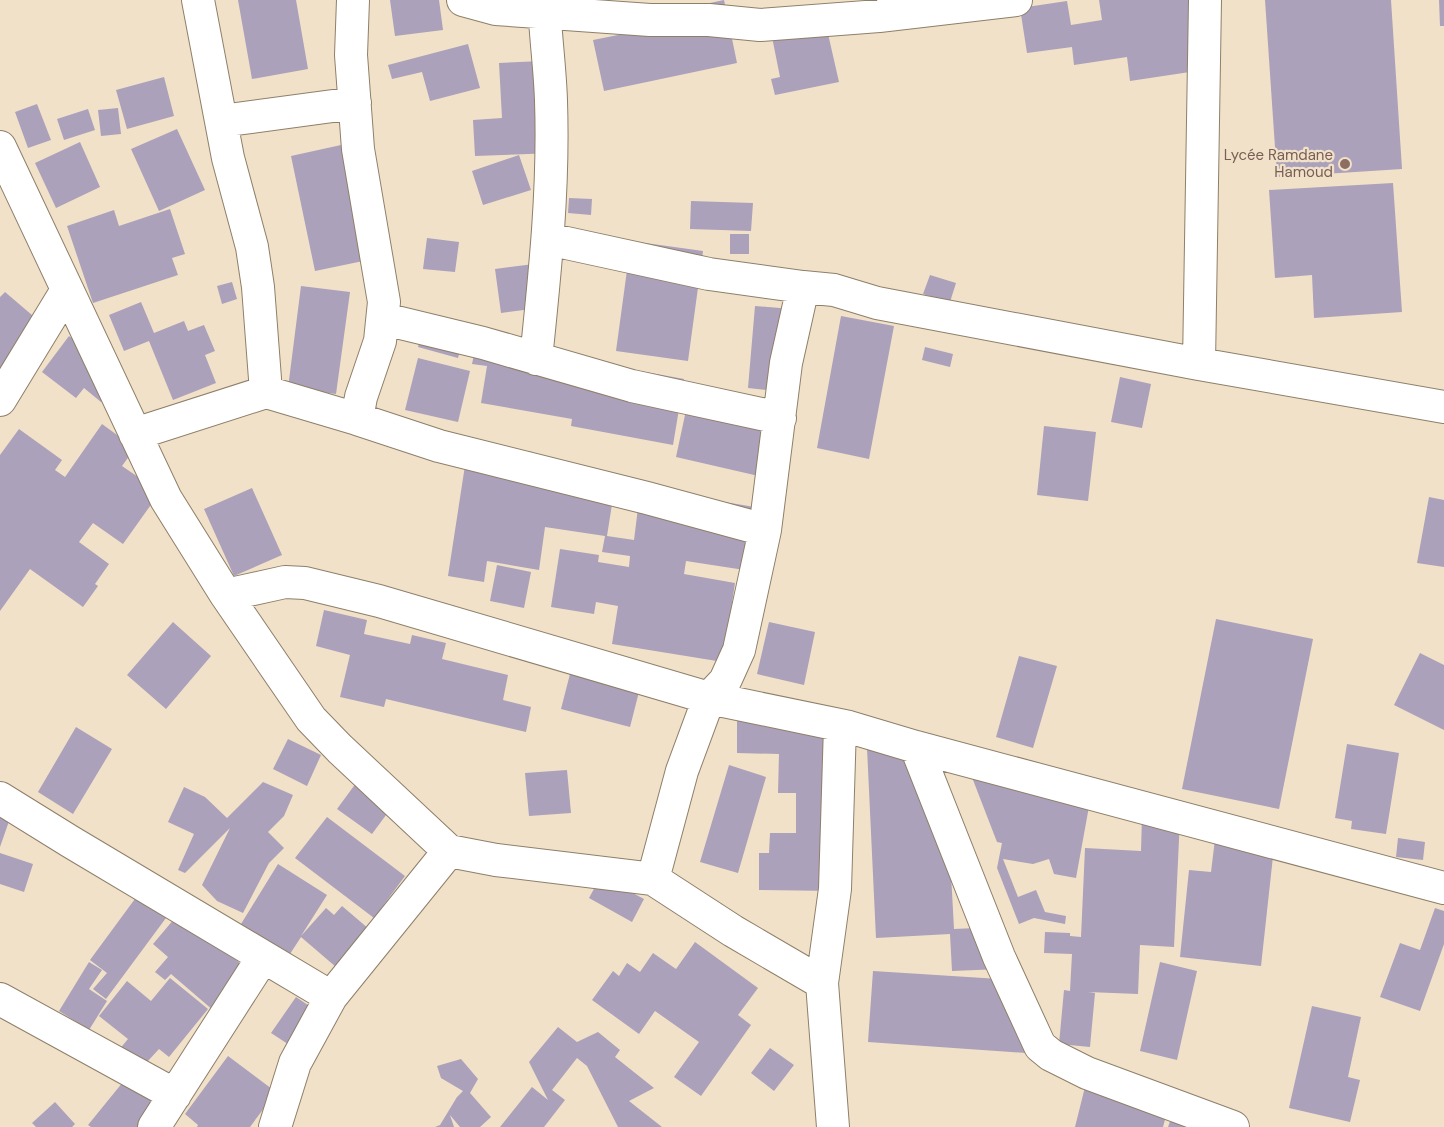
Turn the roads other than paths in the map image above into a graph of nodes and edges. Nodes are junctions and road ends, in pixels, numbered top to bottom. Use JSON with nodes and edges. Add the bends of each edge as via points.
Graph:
{"nodes":[{"id":1,"x":198,"y":0,"type":"edge"},
{"id":2,"x":353,"y":0,"type":"edge"},
{"id":3,"x":464,"y":0,"type":"edge"},
{"id":4,"x":1016,"y":0,"type":"edge"},
{"id":5,"x":1205,"y":0,"type":"edge"},
{"id":6,"x":544,"y":6,"type":"edge"},
{"id":7,"x":355,"y":103,"type":"junction"},
{"id":8,"x":221,"y":121,"type":"junction"},
{"id":9,"x":0,"y":147,"type":"edge"},
{"id":10,"x":548,"y":239,"type":"junction"},
{"id":11,"x":803,"y":287,"type":"junction"},
{"id":12,"x":67,"y":290,"type":"junction"},
{"id":13,"x":384,"y":319,"type":"junction"},
{"id":14,"x":536,"y":358,"type":"junction"},
{"id":15,"x":1198,"y":364,"type":"junction"},
{"id":16,"x":266,"y":392,"type":"junction"},
{"id":17,"x":0,"y":400,"type":"edge"},
{"id":18,"x":1444,"y":407,"type":"edge"},
{"id":19,"x":780,"y":418,"type":"junction"},
{"id":20,"x":357,"y":419,"type":"junction"},
{"id":21,"x":135,"y":434,"type":"junction"},
{"id":22,"x":765,"y":530,"type":"junction"},
{"id":23,"x":226,"y":595,"type":"junction"},
{"id":24,"x":709,"y":698,"type":"junction"},
{"id":25,"x":840,"y":726,"type":"junction"},
{"id":26,"x":916,"y":747,"type":"junction"},
{"id":27,"x":0,"y":798,"type":"edge"},
{"id":28,"x":449,"y":851,"type":"junction"},
{"id":29,"x":653,"y":879,"type":"junction"},
{"id":30,"x":1444,"y":888,"type":"edge"},
{"id":31,"x":263,"y":957,"type":"junction"},
{"id":32,"x":822,"y":983,"type":"junction"},
{"id":33,"x":331,"y":997,"type":"junction"},
{"id":34,"x":0,"y":999,"type":"edge"},
{"id":35,"x":175,"y":1095,"type":"junction"},
{"id":36,"x":154,"y":1127,"type":"edge"},
{"id":37,"x":275,"y":1127,"type":"edge"},
{"id":38,"x":833,"y":1127,"type":"edge"},
{"id":39,"x":1233,"y":1127,"type":"edge"}],
"edges":[{"from":1,"to":8,"type":"street"},
{"from":2,"to":7,"type":"street","via":[[351,55]]},
{"from":3,"to":6,"type":"street","via":[[496,9]]},
{"from":4,"to":6,"type":"street","via":[[760,25],[650,20]]},
{"from":5,"to":15,"type":"street"},
{"from":6,"to":10,"type":"street","via":[[551,100]]},
{"from":7,"to":8,"type":"street"},
{"from":7,"to":13,"type":"street","via":[[358,149]]},
{"from":8,"to":16,"type":"street","via":[[252,246]]},
{"from":9,"to":12,"type":"street"},
{"from":10,"to":11,"type":"street","via":[[709,274]]},
{"from":10,"to":14,"type":"street"},
{"from":11,"to":15,"type":"street"},
{"from":11,"to":19,"type":"street","via":[[786,363]]},
{"from":12,"to":17,"type":"street"},
{"from":12,"to":21,"type":"street"},
{"from":13,"to":14,"type":"street"},
{"from":13,"to":20,"type":"street"},
{"from":14,"to":19,"type":"street","via":[[632,386]]},
{"from":15,"to":18,"type":"street"},
{"from":16,"to":20,"type":"street"},
{"from":16,"to":21,"type":"street"},
{"from":19,"to":22,"type":"street"},
{"from":20,"to":22,"type":"street","via":[[439,446]]},
{"from":21,"to":23,"type":"street","via":[[166,499]]},
{"from":22,"to":24,"type":"street","via":[[739,650],[725,681]]},
{"from":23,"to":24,"type":"street","via":[[285,582],[306,583]]},
{"from":23,"to":28,"type":"street","via":[[311,719]]},
{"from":24,"to":25,"type":"street"},
{"from":24,"to":29,"type":"street","via":[[682,771]]},
{"from":25,"to":26,"type":"street"},
{"from":25,"to":32,"type":"street","via":[[835,889]]},
{"from":26,"to":30,"type":"street"},
{"from":26,"to":39,"type":"street","via":[[999,957],[1040,1046],[1087,1073]]},
{"from":27,"to":31,"type":"street"},
{"from":28,"to":29,"type":"street"},
{"from":28,"to":33,"type":"street"},
{"from":29,"to":32,"type":"street"},
{"from":31,"to":33,"type":"street"},
{"from":31,"to":35,"type":"street"},
{"from":32,"to":38,"type":"street"},
{"from":33,"to":37,"type":"street","via":[[295,1063]]},
{"from":34,"to":35,"type":"street"},
{"from":35,"to":36,"type":"street"}]}
